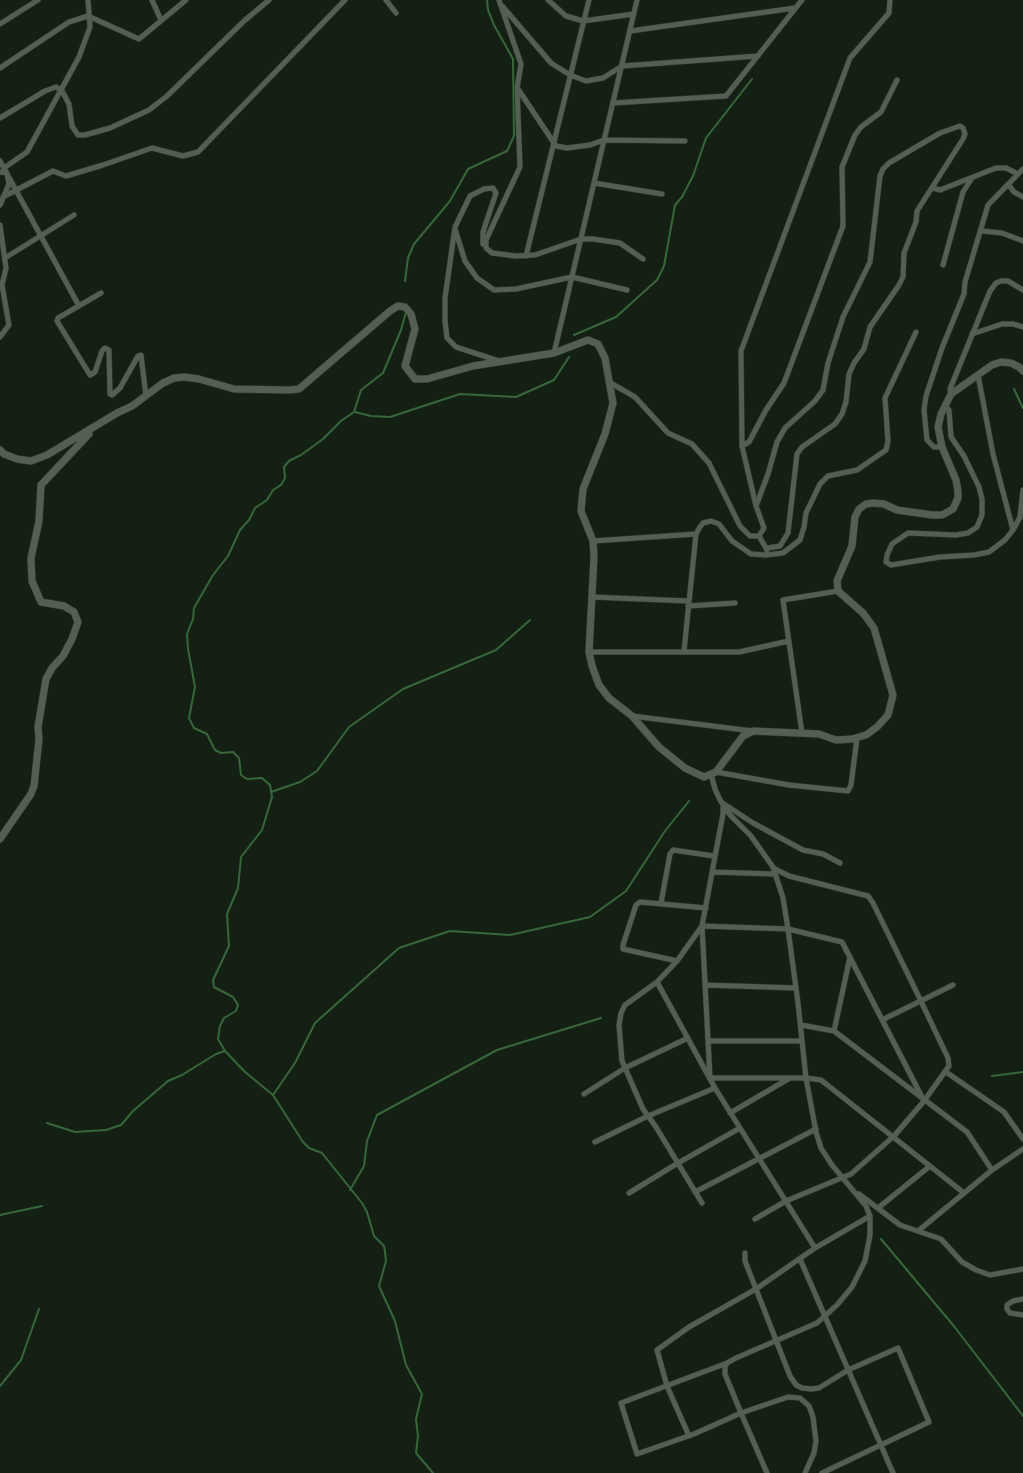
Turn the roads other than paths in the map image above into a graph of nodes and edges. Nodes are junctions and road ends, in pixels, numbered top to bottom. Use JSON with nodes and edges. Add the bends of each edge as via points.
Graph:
{"nodes":[{"id":1,"x":38,"y":0,"type":"edge"},
{"id":2,"x":88,"y":0,"type":"edge"},
{"id":3,"x":152,"y":0,"type":"edge"},
{"id":4,"x":186,"y":0,"type":"edge"},
{"id":5,"x":269,"y":0,"type":"edge"},
{"id":6,"x":345,"y":0,"type":"edge"},
{"id":7,"x":386,"y":0,"type":"edge"},
{"id":8,"x":548,"y":0,"type":"edge"},
{"id":9,"x":588,"y":0,"type":"edge"},
{"id":10,"x":637,"y":0,"type":"edge"},
{"id":11,"x":802,"y":0,"type":"edge"},
{"id":12,"x":890,"y":0,"type":"edge"},
{"id":13,"x":500,"y":2,"type":"edge"},
{"id":14,"x":795,"y":8,"type":"junction"},
{"id":15,"x":396,"y":13,"type":"dead end"},
{"id":16,"x":634,"y":14,"type":"junction"},
{"id":17,"x":88,"y":16,"type":"junction"},
{"id":18,"x":161,"y":20,"type":"junction"},
{"id":19,"x":583,"y":21,"type":"junction"},
{"id":20,"x":0,"y":24,"type":"edge"},
{"id":21,"x":630,"y":31,"type":"junction"},
{"id":22,"x":758,"y":56,"type":"junction"},
{"id":23,"x":622,"y":66,"type":"junction"},
{"id":24,"x":0,"y":68,"type":"edge"},
{"id":25,"x":570,"y":75,"type":"junction"},
{"id":26,"x":897,"y":80,"type":"dead end"},
{"id":27,"x":517,"y":88,"type":"junction"},
{"id":28,"x":62,"y":91,"type":"junction"},
{"id":29,"x":613,"y":103,"type":"junction"},
{"id":30,"x":0,"y":118,"type":"edge"},
{"id":31,"x":604,"y":140,"type":"junction"},
{"id":32,"x":685,"y":141,"type":"dead end"},
{"id":33,"x":554,"y":142,"type":"junction"},
{"id":34,"x":0,"y":161,"type":"edge"},
{"id":35,"x":1023,"y":169,"type":"edge"},
{"id":36,"x":2,"y":170,"type":"edge"},
{"id":37,"x":7,"y":173,"type":"junction"},
{"id":38,"x":1018,"y":174,"type":"junction"},
{"id":39,"x":972,"y":178,"type":"junction"},
{"id":40,"x":594,"y":182,"type":"junction"},
{"id":41,"x":1008,"y":184,"type":"junction"},
{"id":42,"x":933,"y":188,"type":"junction"},
{"id":43,"x":16,"y":190,"type":"junction"},
{"id":44,"x":662,"y":194,"type":"dead end"},
{"id":45,"x":3,"y":197,"type":"junction"},
{"id":46,"x":1023,"y":197,"type":"edge"},
{"id":47,"x":0,"y":205,"type":"edge"},
{"id":48,"x":74,"y":215,"type":"dead end"},
{"id":49,"x":0,"y":225,"type":"edge"},
{"id":50,"x":454,"y":227,"type":"junction"},
{"id":51,"x":982,"y":231,"type":"junction"},
{"id":52,"x":41,"y":236,"type":"junction"},
{"id":53,"x":581,"y":239,"type":"junction"},
{"id":54,"x":1023,"y":241,"type":"edge"},
{"id":55,"x":486,"y":248,"type":"junction"},
{"id":56,"x":526,"y":256,"type":"junction"},
{"id":57,"x":4,"y":258,"type":"junction"},
{"id":58,"x":643,"y":259,"type":"dead end"},
{"id":59,"x":943,"y":265,"type":"dead end"},
{"id":60,"x":572,"y":277,"type":"junction"},
{"id":61,"x":627,"y":290,"type":"dead end"},
{"id":62,"x":1023,"y":290,"type":"edge"},
{"id":63,"x":101,"y":293,"type":"dead end"},
{"id":64,"x":79,"y":306,"type":"junction"},
{"id":65,"x":1023,"y":327,"type":"edge"},
{"id":66,"x":916,"y":332,"type":"dead end"},
{"id":67,"x":972,"y":334,"type":"junction"},
{"id":68,"x":0,"y":337,"type":"edge"},
{"id":69,"x":554,"y":353,"type":"junction"},
{"id":70,"x":500,"y":361,"type":"junction"},
{"id":71,"x":1023,"y":371,"type":"edge"},
{"id":72,"x":978,"y":375,"type":"junction"},
{"id":73,"x":609,"y":382,"type":"junction"},
{"id":74,"x":951,"y":394,"type":"junction"},
{"id":75,"x":146,"y":396,"type":"junction"},
{"id":76,"x":945,"y":406,"type":"junction"},
{"id":77,"x":93,"y":429,"type":"junction"},
{"id":78,"x":742,"y":446,"type":"junction"},
{"id":79,"x":942,"y":447,"type":"junction"},
{"id":80,"x":0,"y":450,"type":"edge"},
{"id":81,"x":1023,"y":490,"type":"edge"},
{"id":82,"x":756,"y":506,"type":"junction"},
{"id":83,"x":1013,"y":530,"type":"junction"},
{"id":84,"x":696,"y":534,"type":"junction"},
{"id":85,"x":759,"y":536,"type":"junction"},
{"id":86,"x":593,"y":541,"type":"junction"},
{"id":87,"x":768,"y":548,"type":"junction"},
{"id":88,"x":766,"y":555,"type":"junction"},
{"id":89,"x":838,"y":591,"type":"junction"},
{"id":90,"x":592,"y":597,"type":"junction"},
{"id":91,"x":735,"y":603,"type":"dead end"},
{"id":92,"x":688,"y":604,"type":"junction"},
{"id":93,"x":789,"y":641,"type":"junction"},
{"id":94,"x":684,"y":651,"type":"junction"},
{"id":95,"x":590,"y":652,"type":"junction"},
{"id":96,"x":632,"y":716,"type":"junction"},
{"id":97,"x":753,"y":731,"type":"junction"},
{"id":98,"x":802,"y":733,"type":"junction"},
{"id":99,"x":857,"y":738,"type":"junction"},
{"id":100,"x":714,"y":773,"type":"junction"},
{"id":101,"x":723,"y":803,"type":"junction"},
{"id":102,"x":0,"y":839,"type":"edge"},
{"id":103,"x":714,"y":856,"type":"junction"},
{"id":104,"x":840,"y":863,"type":"dead end"},
{"id":105,"x":773,"y":868,"type":"junction"},
{"id":106,"x":712,"y":872,"type":"junction"},
{"id":107,"x":774,"y":874,"type":"junction"},
{"id":108,"x":661,"y":903,"type":"junction"},
{"id":109,"x":706,"y":908,"type":"junction"},
{"id":110,"x":702,"y":926,"type":"junction"},
{"id":111,"x":788,"y":929,"type":"junction"},
{"id":112,"x":850,"y":957,"type":"junction"},
{"id":113,"x":677,"y":961,"type":"junction"},
{"id":114,"x":657,"y":982,"type":"junction"},
{"id":115,"x":705,"y":985,"type":"junction"},
{"id":116,"x":953,"y":985,"type":"dead end"},
{"id":117,"x":796,"y":988,"type":"junction"},
{"id":118,"x":921,"y":1001,"type":"junction"},
{"id":119,"x":882,"y":1020,"type":"junction"},
{"id":120,"x":801,"y":1025,"type":"junction"},
{"id":121,"x":834,"y":1031,"type":"junction"},
{"id":122,"x":688,"y":1038,"type":"junction"},
{"id":123,"x":708,"y":1041,"type":"junction"},
{"id":124,"x":802,"y":1041,"type":"junction"},
{"id":125,"x":625,"y":1068,"type":"junction"},
{"id":126,"x":946,"y":1072,"type":"junction"},
{"id":127,"x":710,"y":1078,"type":"junction"},
{"id":128,"x":792,"y":1078,"type":"junction"},
{"id":129,"x":806,"y":1078,"type":"junction"},
{"id":130,"x":715,"y":1088,"type":"junction"},
{"id":131,"x":584,"y":1094,"type":"dead end"},
{"id":132,"x":924,"y":1101,"type":"junction"},
{"id":133,"x":730,"y":1113,"type":"junction"},
{"id":134,"x":648,"y":1116,"type":"junction"},
{"id":135,"x":740,"y":1128,"type":"junction"},
{"id":136,"x":816,"y":1129,"type":"junction"},
{"id":137,"x":894,"y":1136,"type":"junction"},
{"id":138,"x":1023,"y":1138,"type":"edge"},
{"id":139,"x":595,"y":1142,"type":"dead end"},
{"id":140,"x":1023,"y":1149,"type":"edge"},
{"id":141,"x":760,"y":1160,"type":"junction"},
{"id":142,"x":678,"y":1163,"type":"junction"},
{"id":143,"x":930,"y":1166,"type":"junction"},
{"id":144,"x":992,"y":1170,"type":"junction"},
{"id":145,"x":841,"y":1177,"type":"junction"},
{"id":146,"x":853,"y":1190,"type":"junction"},
{"id":147,"x":696,"y":1192,"type":"junction"},
{"id":148,"x":629,"y":1193,"type":"dead end"},
{"id":149,"x":964,"y":1193,"type":"junction"},
{"id":150,"x":786,"y":1202,"type":"junction"},
{"id":151,"x":702,"y":1203,"type":"dead end"},
{"id":152,"x":878,"y":1208,"type":"junction"},
{"id":153,"x":870,"y":1216,"type":"junction"},
{"id":154,"x":755,"y":1219,"type":"dead end"},
{"id":155,"x":918,"y":1231,"type":"junction"},
{"id":156,"x":815,"y":1248,"type":"junction"},
{"id":157,"x":745,"y":1253,"type":"dead end"},
{"id":158,"x":800,"y":1259,"type":"junction"},
{"id":159,"x":1023,"y":1269,"type":"edge"},
{"id":160,"x":756,"y":1289,"type":"junction"},
{"id":161,"x":1023,"y":1299,"type":"edge"},
{"id":162,"x":1023,"y":1315,"type":"edge"},
{"id":163,"x":826,"y":1316,"type":"junction"},
{"id":164,"x":776,"y":1340,"type":"junction"},
{"id":165,"x":727,"y":1363,"type":"junction"},
{"id":166,"x":848,"y":1370,"type":"junction"},
{"id":167,"x":668,"y":1386,"type":"junction"},
{"id":168,"x":741,"y":1413,"type":"junction"},
{"id":169,"x":689,"y":1436,"type":"junction"},
{"id":170,"x":881,"y":1444,"type":"junction"},
{"id":171,"x":767,"y":1473,"type":"edge"},
{"id":172,"x":805,"y":1473,"type":"edge"},
{"id":173,"x":825,"y":1473,"type":"edge"},
{"id":174,"x":894,"y":1473,"type":"edge"}],
"edges":[{"from":1,"to":20,"type":"street"},
{"from":2,"to":17,"type":"street"},
{"from":3,"to":18,"type":"street"},
{"from":4,"to":18,"type":"street"},
{"from":5,"to":28,"type":"street","via":[[167,96],[149,110],[110,128],[85,135],[78,134],[72,126],[69,104]]},
{"from":6,"to":43,"type":"street","via":[[198,152],[182,156],[152,148],[66,176],[53,171]]},
{"from":7,"to":15,"type":"street"},
{"from":8,"to":19,"type":"street","via":[[566,16]]},
{"from":9,"to":19,"type":"street"},
{"from":10,"to":16,"type":"street"},
{"from":11,"to":14,"type":"street"},
{"from":12,"to":78,"type":"street","via":[[889,13],[850,58],[741,351]]},
{"from":13,"to":25,"type":"street","via":[[551,63]]},
{"from":13,"to":27,"type":"street","via":[[521,64]]},
{"from":14,"to":21,"type":"street"},
{"from":14,"to":22,"type":"street"},
{"from":16,"to":19,"type":"street"},
{"from":16,"to":21,"type":"street"},
{"from":17,"to":18,"type":"street","via":[[139,39]]},
{"from":17,"to":24,"type":"street","via":[[69,22]]},
{"from":17,"to":28,"type":"street","via":[[90,27]]},
{"from":19,"to":25,"type":"street"},
{"from":21,"to":23,"type":"street"},
{"from":22,"to":23,"type":"street"},
{"from":22,"to":29,"type":"street","via":[[726,96]]},
{"from":23,"to":25,"type":"street","via":[[603,78],[586,81]]},
{"from":23,"to":29,"type":"street"},
{"from":25,"to":33,"type":"street"},
{"from":26,"to":78,"type":"street","via":[[882,112],[861,127],[855,135],[842,166],[843,226],[784,383],[749,442]]},
{"from":27,"to":33,"type":"street"},
{"from":27,"to":55,"type":"street","via":[[520,167],[486,240]]},
{"from":28,"to":30,"type":"street","via":[[56,87],[45,90]]},
{"from":28,"to":36,"type":"street","via":[[27,152]]},
{"from":29,"to":31,"type":"street"},
{"from":31,"to":32,"type":"street"},
{"from":31,"to":33,"type":"street","via":[[567,148],[556,146]]},
{"from":31,"to":40,"type":"street"},
{"from":33,"to":56,"type":"street"},
{"from":34,"to":36,"type":"street"},
{"from":35,"to":38,"type":"street"},
{"from":36,"to":37,"type":"street"},
{"from":37,"to":43,"type":"street"},
{"from":37,"to":45,"type":"street","via":[[9,184]]},
{"from":38,"to":39,"type":"street","via":[[1006,168],[996,168]]},
{"from":38,"to":41,"type":"street"},
{"from":39,"to":42,"type":"street","via":[[940,190]]},
{"from":39,"to":59,"type":"street","via":[[963,192]]},
{"from":40,"to":44,"type":"street"},
{"from":40,"to":53,"type":"street"},
{"from":41,"to":46,"type":"street","via":[[1014,192]]},
{"from":41,"to":51,"type":"street","via":[[988,205]]},
{"from":42,"to":82,"type":"street","via":[[963,139],[965,134],[960,126],[940,133],[883,169],[880,176],[870,262],[843,317],[828,363],[823,390],[815,401],[785,428],[777,442]]},
{"from":42,"to":87,"type":"street","via":[[917,211],[916,222],[904,253],[903,277],[899,286],[870,326],[864,349],[849,374],[842,414],[835,424],[802,447],[797,454],[788,533],[780,546]]},
{"from":43,"to":45,"type":"street"},
{"from":43,"to":52,"type":"street"},
{"from":45,"to":47,"type":"street"},
{"from":48,"to":52,"type":"street"},
{"from":49,"to":57,"type":"street"},
{"from":50,"to":55,"type":"street","via":[[470,196],[484,189],[494,188],[496,192],[483,232],[482,243]]},
{"from":50,"to":60,"type":"street","via":[[465,261],[477,278],[494,290],[516,289]]},
{"from":50,"to":70,"type":"street","via":[[445,298],[447,338],[456,347]]},
{"from":51,"to":54,"type":"street","via":[[1002,233]]},
{"from":51,"to":79,"type":"street","via":[[965,282],[964,294],[926,396],[924,410],[927,440],[934,447]]},
{"from":52,"to":57,"type":"street"},
{"from":52,"to":64,"type":"street"},
{"from":53,"to":56,"type":"street"},
{"from":53,"to":58,"type":"street","via":[[620,244]]},
{"from":53,"to":60,"type":"street"},
{"from":55,"to":56,"type":"street","via":[[492,253]]},
{"from":57,"to":68,"type":"street","via":[[6,268],[2,285],[9,325]]},
{"from":60,"to":61,"type":"street"},
{"from":60,"to":69,"type":"street"},
{"from":62,"to":67,"type":"street","via":[[1008,281],[996,284],[990,291]]},
{"from":63,"to":64,"type":"street"},
{"from":64,"to":75,"type":"street","via":[[57,321],[90,375],[95,372],[102,351],[106,348],[109,350],[112,395],[120,388],[138,356],[142,355]]},
{"from":65,"to":67,"type":"street","via":[[1002,324]]},
{"from":66,"to":88,"type":"street","via":[[885,398],[888,441],[886,450],[858,470],[828,476],[820,484],[806,513],[800,540],[784,553]]},
{"from":67,"to":74,"type":"street","via":[[950,389]]},
{"from":69,"to":70,"type":"main road"},
{"from":69,"to":73,"type":"main road","via":[[588,340],[598,344],[605,358]]},
{"from":70,"to":75,"type":"main road","via":[[415,380],[405,366],[415,329],[411,314],[405,307],[398,306],[299,389],[234,389],[185,376],[163,383]]},
{"from":71,"to":72,"type":"main road","via":[[1019,366],[1001,362]]},
{"from":72,"to":74,"type":"main road"},
{"from":72,"to":83,"type":"street","via":[[993,454]]},
{"from":73,"to":85,"type":"street","via":[[635,397],[668,433],[692,444],[709,464],[740,526],[750,536]]},
{"from":73,"to":86,"type":"main road","via":[[612,403],[605,434],[583,489],[581,511]]},
{"from":74,"to":76,"type":"main road"},
{"from":75,"to":77,"type":"main road"},
{"from":76,"to":79,"type":"main road","via":[[938,427]]},
{"from":76,"to":83,"type":"street","via":[[950,410],[951,437],[964,456],[979,487],[982,515],[977,527],[968,533],[908,533],[892,544],[886,555],[886,562],[891,565],[988,552],[1005,540]]},
{"from":77,"to":80,"type":"main road","via":[[47,455],[31,461],[17,459]]},
{"from":77,"to":102,"type":"main road","via":[[41,485],[39,521],[31,558],[32,581],[42,602],[64,606],[74,612],[78,622],[64,656],[52,668],[46,679],[38,727],[39,739],[32,794]]},
{"from":78,"to":82,"type":"street"},
{"from":79,"to":89,"type":"main road","via":[[956,480],[958,498],[953,509],[942,516],[932,516],[896,510],[884,504],[866,504],[859,509],[855,517],[852,546],[837,582]]},
{"from":81,"to":83,"type":"street","via":[[1020,517]]},
{"from":82,"to":85,"type":"street","via":[[764,528]]},
{"from":84,"to":86,"type":"street"},
{"from":84,"to":88,"type":"street","via":[[703,523],[711,521],[719,524],[732,541],[751,554]]},
{"from":84,"to":92,"type":"street"},
{"from":85,"to":87,"type":"street"},
{"from":86,"to":90,"type":"main road"},
{"from":87,"to":88,"type":"street"},
{"from":89,"to":93,"type":"street","via":[[783,600]]},
{"from":89,"to":99,"type":"main road","via":[[863,613],[874,628],[893,695],[888,716],[878,727]]},
{"from":90,"to":92,"type":"street"},
{"from":90,"to":95,"type":"main road"},
{"from":91,"to":92,"type":"street"},
{"from":92,"to":94,"type":"street"},
{"from":93,"to":94,"type":"street","via":[[740,652]]},
{"from":93,"to":98,"type":"street"},
{"from":94,"to":95,"type":"street"},
{"from":95,"to":96,"type":"main road","via":[[599,685],[609,698]]},
{"from":96,"to":97,"type":"street"},
{"from":96,"to":100,"type":"main road","via":[[659,747],[685,768],[704,777]]},
{"from":97,"to":98,"type":"main road"},
{"from":97,"to":100,"type":"main road","via":[[743,736]]},
{"from":98,"to":99,"type":"main road","via":[[819,734],[836,740]]},
{"from":99,"to":100,"type":"street","via":[[848,791]]},
{"from":100,"to":101,"type":"street","via":[[715,789]]},
{"from":101,"to":103,"type":"street"},
{"from":101,"to":104,"type":"street","via":[[802,850],[823,854]]},
{"from":101,"to":105,"type":"street","via":[[731,816],[758,845]]},
{"from":103,"to":106,"type":"street"},
{"from":103,"to":108,"type":"street","via":[[674,850],[670,854]]},
{"from":105,"to":107,"type":"street"},
{"from":105,"to":118,"type":"street","via":[[789,876],[868,896]]},
{"from":106,"to":107,"type":"street"},
{"from":106,"to":109,"type":"street"},
{"from":107,"to":111,"type":"street","via":[[783,898]]},
{"from":108,"to":109,"type":"street"},
{"from":108,"to":113,"type":"street","via":[[638,902],[623,949]]},
{"from":109,"to":110,"type":"street"},
{"from":110,"to":111,"type":"street"},
{"from":110,"to":113,"type":"street"},
{"from":110,"to":115,"type":"street"},
{"from":111,"to":112,"type":"street","via":[[842,942]]},
{"from":111,"to":117,"type":"street"},
{"from":112,"to":119,"type":"street"},
{"from":112,"to":121,"type":"street"},
{"from":113,"to":114,"type":"street"},
{"from":114,"to":122,"type":"street"},
{"from":114,"to":125,"type":"street","via":[[634,997],[621,1013],[619,1025],[622,1061]]},
{"from":115,"to":117,"type":"street"},
{"from":115,"to":123,"type":"street"},
{"from":116,"to":118,"type":"street"},
{"from":117,"to":120,"type":"street"},
{"from":118,"to":119,"type":"street"},
{"from":118,"to":126,"type":"street","via":[[948,1058],[949,1066]]},
{"from":119,"to":132,"type":"street"},
{"from":120,"to":121,"type":"street"},
{"from":120,"to":124,"type":"street"},
{"from":121,"to":132,"type":"street"},
{"from":122,"to":125,"type":"street"},
{"from":122,"to":127,"type":"street"},
{"from":123,"to":124,"type":"street"},
{"from":123,"to":127,"type":"street"},
{"from":124,"to":129,"type":"street"},
{"from":125,"to":131,"type":"street"},
{"from":125,"to":134,"type":"street"},
{"from":126,"to":132,"type":"street"},
{"from":126,"to":138,"type":"street","via":[[1004,1112]]},
{"from":127,"to":128,"type":"street"},
{"from":127,"to":130,"type":"street"},
{"from":128,"to":129,"type":"street"},
{"from":128,"to":133,"type":"street"},
{"from":129,"to":136,"type":"street"},
{"from":129,"to":137,"type":"street","via":[[822,1080]]},
{"from":130,"to":133,"type":"street"},
{"from":130,"to":134,"type":"street"},
{"from":132,"to":137,"type":"street"},
{"from":132,"to":144,"type":"street","via":[[967,1132]]},
{"from":133,"to":135,"type":"street"},
{"from":134,"to":139,"type":"street"},
{"from":134,"to":142,"type":"street"},
{"from":135,"to":141,"type":"street"},
{"from":135,"to":142,"type":"street"},
{"from":136,"to":141,"type":"street"},
{"from":136,"to":145,"type":"street","via":[[821,1148]]},
{"from":137,"to":143,"type":"street"},
{"from":137,"to":145,"type":"street","via":[[851,1174]]},
{"from":140,"to":144,"type":"street"},
{"from":141,"to":147,"type":"street"},
{"from":141,"to":150,"type":"street"},
{"from":142,"to":147,"type":"street"},
{"from":142,"to":148,"type":"street"},
{"from":143,"to":149,"type":"street"},
{"from":143,"to":152,"type":"street"},
{"from":144,"to":149,"type":"street"},
{"from":145,"to":146,"type":"street"},
{"from":145,"to":150,"type":"street"},
{"from":146,"to":152,"type":"street"},
{"from":146,"to":153,"type":"street","via":[[866,1206]]},
{"from":147,"to":151,"type":"street"},
{"from":149,"to":155,"type":"street"},
{"from":150,"to":154,"type":"street"},
{"from":150,"to":156,"type":"street"},
{"from":152,"to":155,"type":"street","via":[[900,1225]]},
{"from":153,"to":156,"type":"street"},
{"from":153,"to":163,"type":"street","via":[[870,1235],[860,1273],[852,1287]]},
{"from":155,"to":159,"type":"street","via":[[941,1238],[962,1262],[976,1270],[990,1275]]},
{"from":156,"to":158,"type":"street"},
{"from":157,"to":160,"type":"street","via":[[745,1261]]},
{"from":158,"to":160,"type":"street"},
{"from":158,"to":163,"type":"street"},
{"from":160,"to":164,"type":"street"},
{"from":160,"to":167,"type":"street","via":[[689,1327],[658,1348]]},
{"from":161,"to":162,"type":"street","via":[[1013,1301],[1007,1305],[1007,1309],[1010,1313]]},
{"from":163,"to":164,"type":"street","via":[[817,1323]]},
{"from":163,"to":166,"type":"street"},
{"from":164,"to":165,"type":"street"},
{"from":164,"to":166,"type":"street","via":[[790,1376],[796,1385],[802,1388],[819,1388]]},
{"from":165,"to":167,"type":"street"},
{"from":165,"to":168,"type":"street","via":[[724,1370]]},
{"from":166,"to":170,"type":"street"},
{"from":166,"to":170,"type":"street","via":[[898,1348],[929,1422]]},
{"from":167,"to":169,"type":"street"},
{"from":167,"to":169,"type":"street","via":[[621,1403],[637,1454]]},
{"from":168,"to":169,"type":"street"},
{"from":168,"to":171,"type":"street"},
{"from":168,"to":172,"type":"street","via":[[788,1397],[804,1401],[813,1417],[816,1441],[814,1453]]},
{"from":170,"to":173,"type":"street"},
{"from":170,"to":174,"type":"street"}]}
